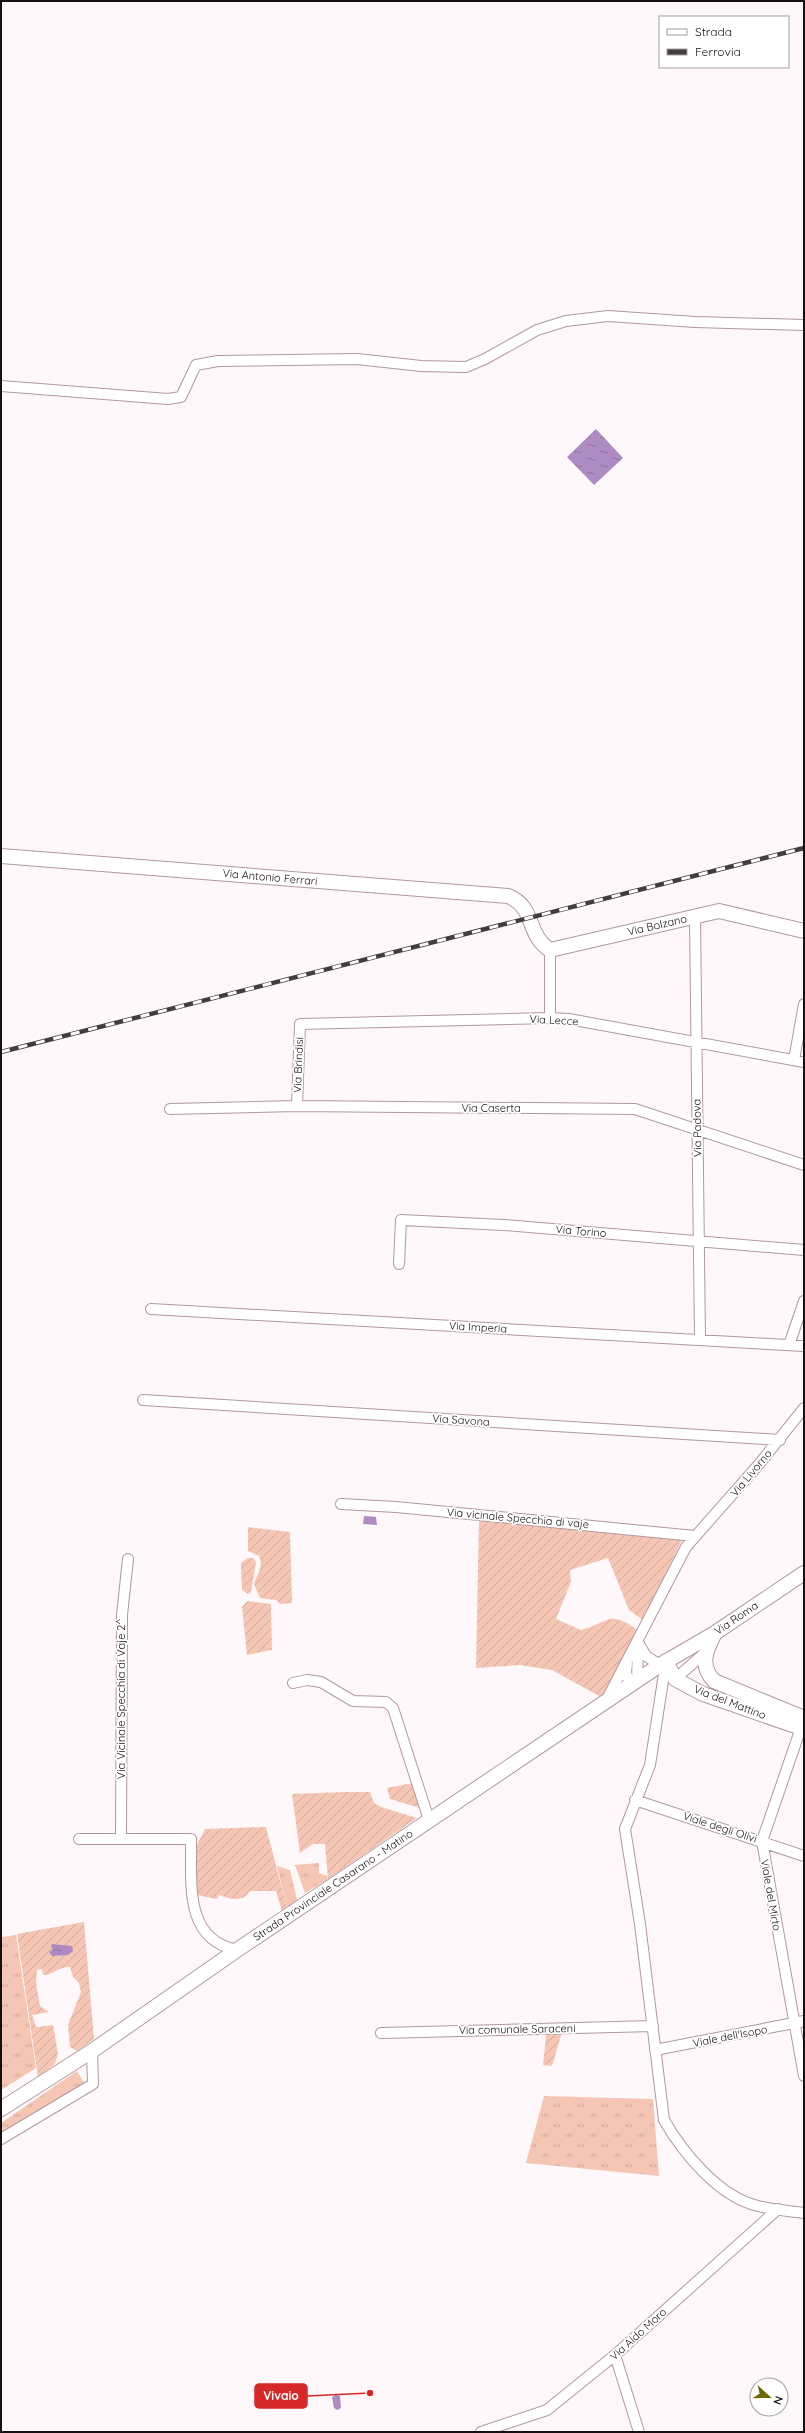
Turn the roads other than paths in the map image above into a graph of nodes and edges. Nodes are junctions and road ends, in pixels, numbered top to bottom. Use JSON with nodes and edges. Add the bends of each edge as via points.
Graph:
{"nodes":[{"id":1,"x":804,"y":326,"type":"edge"},
{"id":2,"x":1,"y":386,"type":"edge"},
{"id":3,"x":1,"y":856,"type":"edge"},
{"id":4,"x":695,"y":917,"type":"junction"},
{"id":5,"x":804,"y":930,"type":"edge"},
{"id":6,"x":550,"y":950,"type":"junction"},
{"id":7,"x":804,"y":1004,"type":"edge"},
{"id":8,"x":550,"y":1018,"type":"junction"},
{"id":9,"x":300,"y":1024,"type":"joint"},
{"id":10,"x":696,"y":1042,"type":"junction"},
{"id":11,"x":799,"y":1061,"type":"edge"},
{"id":12,"x":297,"y":1106,"type":"junction"},
{"id":13,"x":170,"y":1109,"type":"dead end"},
{"id":14,"x":697,"y":1129,"type":"junction"},
{"id":15,"x":804,"y":1165,"type":"edge"},
{"id":16,"x":698,"y":1240,"type":"junction"},
{"id":17,"x":804,"y":1250,"type":"edge"},
{"id":18,"x":399,"y":1264,"type":"dead end"},
{"id":19,"x":804,"y":1301,"type":"edge"},
{"id":20,"x":151,"y":1309,"type":"dead end"},
{"id":21,"x":700,"y":1340,"type":"junction"},
{"id":22,"x":789,"y":1345,"type":"junction"},
{"id":23,"x":804,"y":1346,"type":"edge"},
{"id":24,"x":143,"y":1400,"type":"dead end"},
{"id":25,"x":804,"y":1408,"type":"edge"},
{"id":26,"x":780,"y":1440,"type":"junction"},
{"id":27,"x":341,"y":1504,"type":"dead end"},
{"id":28,"x":695,"y":1536,"type":"junction"},
{"id":29,"x":128,"y":1559,"type":"dead end"},
{"id":30,"x":804,"y":1573,"type":"edge"},
{"id":31,"x":715,"y":1633,"type":"junction"},
{"id":32,"x":638,"y":1642,"type":"junction"},
{"id":33,"x":707,"y":1651,"type":"junction"},
{"id":34,"x":627,"y":1662,"type":"junction"},
{"id":35,"x":663,"y":1663,"type":"junction"},
{"id":36,"x":676,"y":1679,"type":"junction"},
{"id":37,"x":637,"y":1681,"type":"junction"},
{"id":38,"x":293,"y":1683,"type":"dead end"},
{"id":39,"x":606,"y":1701,"type":"junction"},
{"id":40,"x":803,"y":1723,"type":"edge"},
{"id":41,"x":635,"y":1800,"type":"junction"},
{"id":42,"x":429,"y":1820,"type":"junction"},
{"id":43,"x":80,"y":1839,"type":"dead end"},
{"id":44,"x":121,"y":1839,"type":"junction"},
{"id":45,"x":762,"y":1841,"type":"junction"},
{"id":46,"x":804,"y":1856,"type":"edge"},
{"id":47,"x":237,"y":1950,"type":"junction"},
{"id":48,"x":799,"y":2022,"type":"edge"},
{"id":49,"x":653,"y":2026,"type":"junction"},
{"id":50,"x":381,"y":2033,"type":"dead end"},
{"id":51,"x":655,"y":2050,"type":"junction"},
{"id":52,"x":92,"y":2051,"type":"junction"},
{"id":53,"x":804,"y":2076,"type":"edge"},
{"id":54,"x":1,"y":2109,"type":"edge"},
{"id":55,"x":1,"y":2139,"type":"edge"},
{"id":56,"x":778,"y":2209,"type":"junction"},
{"id":57,"x":804,"y":2213,"type":"edge"},
{"id":58,"x":615,"y":2356,"type":"junction"},
{"id":59,"x":481,"y":2432,"type":"edge"},
{"id":60,"x":639,"y":2432,"type":"edge"}],
"edges":[{"from":1,"to":2,"type":"street","via":[[608,316],[566,321],[537,330],[486,359],[466,367],[421,366],[357,359],[218,361],[196,365],[180,397],[168,399]]},
{"from":3,"to":6,"type":"main road","name":"Via Antonio Ferrari","via":[[508,896],[522,904],[536,936],[543,946]]},
{"from":4,"to":5,"type":"main road","name":"Via Bolzano","via":[[719,911]]},
{"from":4,"to":6,"type":"main road","name":"Via Bolzano"},
{"from":4,"to":10,"type":"street","name":"Via Padova"},
{"from":6,"to":8,"type":"street"},
{"from":7,"to":11,"type":"street"},
{"from":8,"to":9,"type":"street","name":"Via Lecce"},
{"from":8,"to":10,"type":"street","name":"Via Lecce"},
{"from":9,"to":12,"type":"street","name":"Via Brindisi"},
{"from":10,"to":11,"type":"street","name":"Via Lecce"},
{"from":10,"to":14,"type":"street","name":"Via Padova"},
{"from":12,"to":13,"type":"street","name":"Via Caserta"},
{"from":12,"to":14,"type":"street","name":"Via Caserta","via":[[635,1109]]},
{"from":14,"to":15,"type":"street","name":"Via Caserta"},
{"from":14,"to":16,"type":"street","name":"Via Padova"},
{"from":16,"to":17,"type":"street","name":"Via Torino"},
{"from":16,"to":18,"type":"street","name":"Via Torino","via":[[402,1220]]},
{"from":16,"to":21,"type":"street","name":"Via Padova"},
{"from":19,"to":22,"type":"street"},
{"from":20,"to":21,"type":"street","name":"Via Imperia"},
{"from":21,"to":22,"type":"street","name":"Via Imperia"},
{"from":22,"to":23,"type":"street","name":"Via Imperia"},
{"from":24,"to":26,"type":"street","name":"Via Savona"},
{"from":25,"to":26,"type":"street","name":"Via Livorno"},
{"from":26,"to":28,"type":"street","name":"Via Livorno"},
{"from":27,"to":28,"type":"street","name":"Via vicinale Specchia di vaje","via":[[412,1508]]},
{"from":28,"to":32,"type":"street","name":"Via Livorno","via":[[674,1570]]},
{"from":29,"to":44,"type":"street","name":"Via Vicinale Specchia di Vaje 2^","via":[[122,1615]]},
{"from":30,"to":31,"type":"main road","name":"Via Roma"},
{"from":31,"to":33,"type":"main road","name":"Via del Mattino"},
{"from":31,"to":35,"type":"main road","name":"Via Roma"},
{"from":32,"to":34,"type":"street","name":"Via Livorno"},
{"from":32,"to":35,"type":"street","via":[[646,1656]]},
{"from":32,"to":37,"type":"street"},
{"from":33,"to":36,"type":"street"},
{"from":33,"to":40,"type":"main road","name":"Via del Mattino","via":[[704,1658],[705,1666],[709,1675],[719,1685]]},
{"from":34,"to":37,"type":"street","via":[[628,1679]]},
{"from":34,"to":39,"type":"street","name":"Via Livorno"},
{"from":35,"to":36,"type":"main road"},
{"from":35,"to":37,"type":"main road","name":"Strada Provinciale Casarano - Matino"},
{"from":35,"to":41,"type":"street","via":[[650,1765]]},
{"from":36,"to":40,"type":"main road","name":"Via del Mattino","via":[[703,1694]]},
{"from":37,"to":39,"type":"main road","name":"Strada Provinciale Casarano - Matino"},
{"from":38,"to":42,"type":"street","via":[[307,1680],[321,1682],[353,1701],[386,1702],[393,1708]]},
{"from":39,"to":42,"type":"main road","name":"Strada Provinciale Casarano - Matino"},
{"from":40,"to":45,"type":"street","name":"Viale del Mirto"},
{"from":41,"to":45,"type":"street","name":"Viale degli Olivi"},
{"from":41,"to":49,"type":"street","via":[[625,1829]]},
{"from":42,"to":47,"type":"main road","name":"Strada Provinciale Casarano - Matino"},
{"from":43,"to":44,"type":"street"},
{"from":44,"to":47,"type":"street","via":[[191,1839],[195,1914],[201,1929],[222,1947]]},
{"from":45,"to":46,"type":"street","name":"Viale degli Olivi"},
{"from":45,"to":48,"type":"street","name":"Viale del Mirto"},
{"from":47,"to":52,"type":"main road","name":"Strada Provinciale Casarano - Matino"},
{"from":48,"to":51,"type":"street","name":"Viale dell'Isopo"},
{"from":48,"to":53,"type":"street","name":"Viale del Mirto"},
{"from":49,"to":50,"type":"street","name":"Via comunale Saraceni"},
{"from":49,"to":51,"type":"street"},
{"from":51,"to":56,"type":"street","via":[[664,2120],[677,2142],[711,2180],[757,2206]]},
{"from":52,"to":54,"type":"main road","name":"Strada Provinciale Casarano - Matino"},
{"from":52,"to":55,"type":"street","via":[[93,2084]]},
{"from":56,"to":57,"type":"street"},
{"from":56,"to":58,"type":"street","name":"Via Aldo Moro"},
{"from":58,"to":59,"type":"street","name":"Via Aldo Moro","via":[[547,2410]]},
{"from":58,"to":60,"type":"street"}]}
